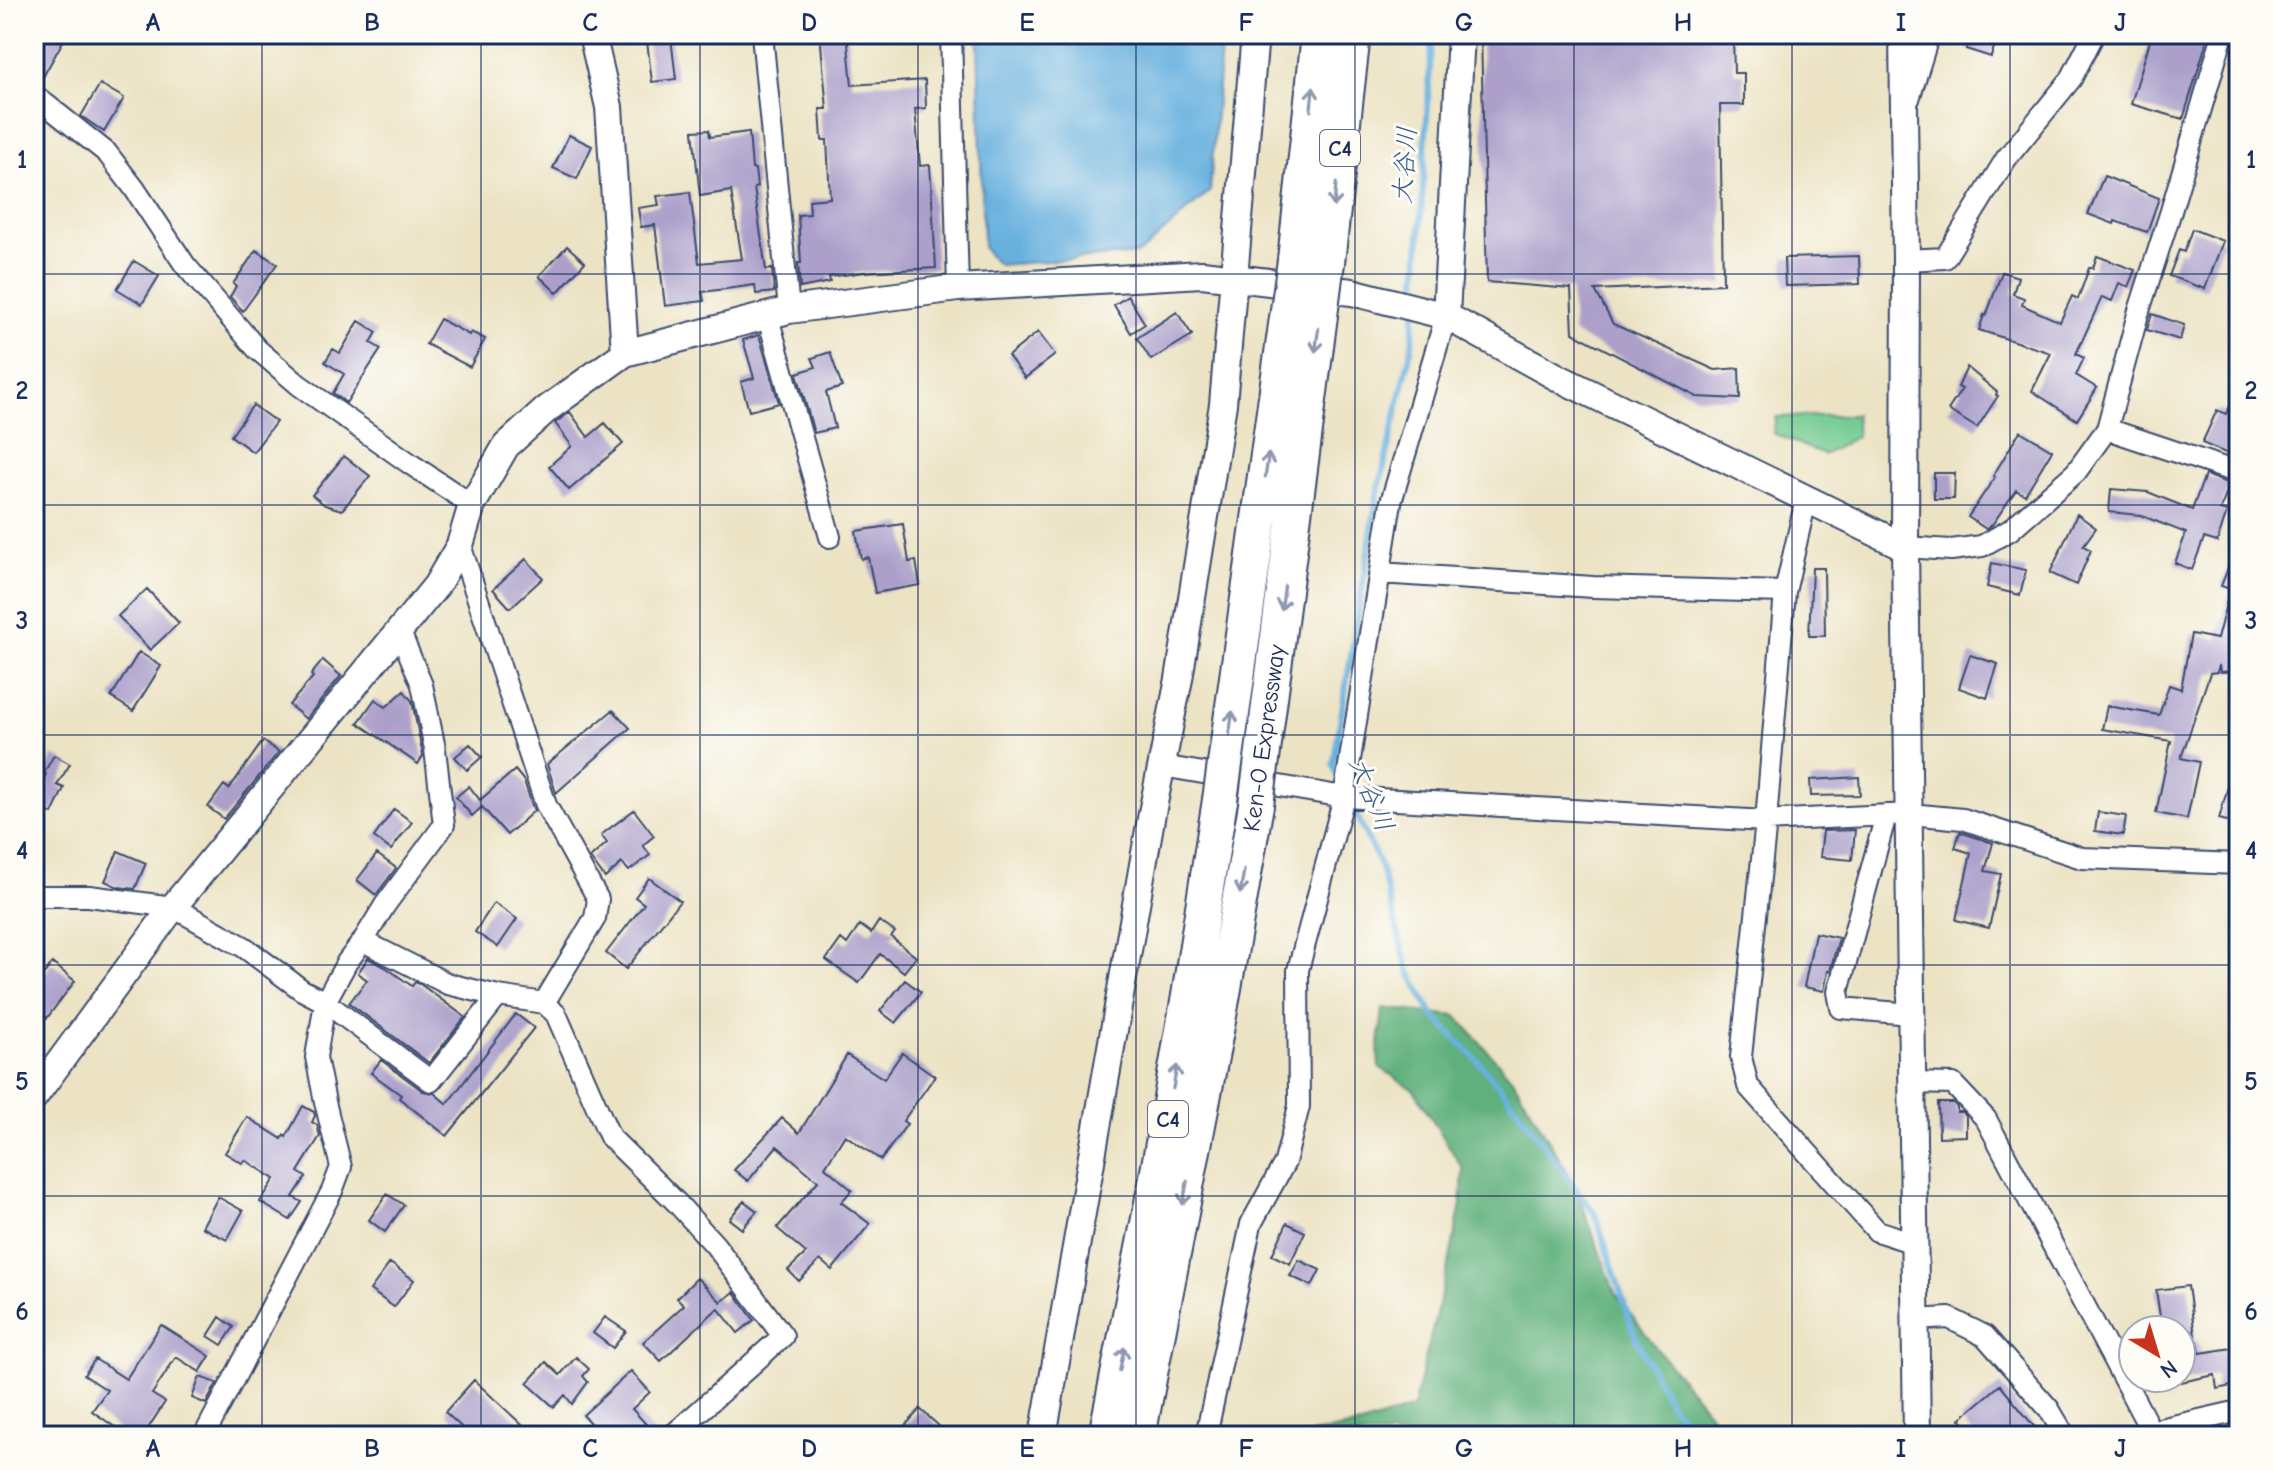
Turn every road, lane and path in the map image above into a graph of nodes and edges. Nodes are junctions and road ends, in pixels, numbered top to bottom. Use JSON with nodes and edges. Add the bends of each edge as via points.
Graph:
{"nodes":[{"id":1,"x":592,"y":34,"type":"edge"},
{"id":2,"x":762,"y":34,"type":"edge"},
{"id":3,"x":951,"y":34,"type":"edge"},
{"id":4,"x":1255,"y":34,"type":"edge"},
{"id":5,"x":1319,"y":34,"type":"edge"},
{"id":6,"x":1353,"y":34,"type":"edge"},
{"id":7,"x":1461,"y":34,"type":"edge"},
{"id":8,"x":1903,"y":34,"type":"edge"},
{"id":9,"x":1929,"y":34,"type":"edge"},
{"id":10,"x":2094,"y":34,"type":"edge"},
{"id":11,"x":2223,"y":34,"type":"edge"},
{"id":12,"x":34,"y":95,"type":"edge"},
{"id":13,"x":1905,"y":114,"type":"junction"},
{"id":14,"x":1906,"y":260,"type":"junction"},
{"id":15,"x":1311,"y":261,"type":"junction"},
{"id":16,"x":1232,"y":277,"type":"junction"},
{"id":17,"x":958,"y":288,"type":"junction"},
{"id":18,"x":778,"y":312,"type":"junction"},
{"id":19,"x":1446,"y":316,"type":"junction"},
{"id":20,"x":625,"y":353,"type":"junction"},
{"id":21,"x":2107,"y":429,"type":"junction"},
{"id":22,"x":2239,"y":473,"type":"edge"},
{"id":23,"x":1806,"y":500,"type":"junction"},
{"id":24,"x":472,"y":505,"type":"junction"},
{"id":25,"x":830,"y":537,"type":"dead end"},
{"id":26,"x":460,"y":545,"type":"junction"},
{"id":27,"x":1905,"y":547,"type":"junction"},
{"id":28,"x":1380,"y":573,"type":"junction"},
{"id":29,"x":1785,"y":592,"type":"junction"},
{"id":30,"x":400,"y":632,"type":"junction"},
{"id":31,"x":1162,"y":766,"type":"junction"},
{"id":32,"x":1344,"y":797,"type":"junction"},
{"id":33,"x":1898,"y":814,"type":"junction"},
{"id":34,"x":1766,"y":821,"type":"junction"},
{"id":35,"x":2239,"y":864,"type":"edge"},
{"id":36,"x":34,"y":896,"type":"edge"},
{"id":37,"x":173,"y":907,"type":"junction"},
{"id":38,"x":363,"y":941,"type":"junction"},
{"id":39,"x":498,"y":996,"type":"junction"},
{"id":40,"x":325,"y":1002,"type":"junction"},
{"id":41,"x":544,"y":1003,"type":"junction"},
{"id":42,"x":1911,"y":1014,"type":"junction"},
{"id":43,"x":1912,"y":1083,"type":"junction"},
{"id":44,"x":34,"y":1097,"type":"edge"},
{"id":45,"x":1914,"y":1243,"type":"junction"},
{"id":46,"x":1915,"y":1320,"type":"junction"},
{"id":47,"x":2239,"y":1411,"type":"edge"},
{"id":48,"x":2146,"y":1433,"type":"edge"},
{"id":49,"x":204,"y":1436,"type":"edge"},
{"id":50,"x":672,"y":1436,"type":"edge"},
{"id":51,"x":1043,"y":1436,"type":"edge"},
{"id":52,"x":1106,"y":1436,"type":"edge"},
{"id":53,"x":1138,"y":1436,"type":"edge"},
{"id":54,"x":1206,"y":1436,"type":"edge"},
{"id":55,"x":1917,"y":1436,"type":"edge"},
{"id":56,"x":2065,"y":1436,"type":"edge"}],
"edges":[{"from":1,"to":20,"type":"street","via":[[609,107]]},
{"from":2,"to":18,"type":"street"},
{"from":3,"to":17,"type":"street"},
{"from":4,"to":16,"type":"street"},
{"from":15,"to":5,"type":"highway","name":"Ken-O Expressway","number":"C4","one_way":true},
{"from":6,"to":15,"type":"highway","name":"Ken-O Expressway","number":"C4","one_way":true},
{"from":7,"to":19,"type":"street"},
{"from":8,"to":13,"type":"street"},
{"from":9,"to":13,"type":"street"},
{"from":10,"to":14,"type":"street","via":[[2071,79],[2006,159],[1945,258]]},
{"from":11,"to":21,"type":"street"},
{"from":12,"to":24,"type":"street","via":[[107,153],[185,265],[257,349],[299,385]]},
{"from":13,"to":14,"type":"street"},
{"from":14,"to":27,"type":"street"},
{"from":52,"to":15,"type":"highway","name":"Ken-O Expressway","number":"C4","one_way":true,"bridge":true,"via":[[1159,1168]]},
{"from":15,"to":53,"type":"highway","name":"Ken-O Expressway","number":"C4","one_way":true,"bridge":true,"via":[[1256,805]]},
{"from":16,"to":17,"type":"street","via":[[1202,274]]},
{"from":16,"to":19,"type":"street","via":[[1352,292]]},
{"from":16,"to":31,"type":"street","via":[[1223,404]]},
{"from":17,"to":18,"type":"street"},
{"from":18,"to":20,"type":"street"},
{"from":18,"to":25,"type":"street"},
{"from":19,"to":23,"type":"street"},
{"from":19,"to":28,"type":"street","via":[[1391,502]]},
{"from":20,"to":24,"type":"street","via":[[506,446]]},
{"from":21,"to":22,"type":"street"},
{"from":21,"to":27,"type":"street","via":[[2076,472],[2010,530],[1982,546]]},
{"from":23,"to":27,"type":"street"},
{"from":23,"to":29,"type":"street"},
{"from":24,"to":26,"type":"street"},
{"from":26,"to":30,"type":"street"},
{"from":26,"to":41,"type":"street","via":[[546,805],[598,899],[595,918]]},
{"from":27,"to":33,"type":"street"},
{"from":28,"to":29,"type":"street","via":[[1593,587]]},
{"from":28,"to":32,"type":"street"},
{"from":29,"to":34,"type":"street"},
{"from":30,"to":37,"type":"street"},
{"from":30,"to":38,"type":"street","via":[[422,685],[444,825]]},
{"from":31,"to":32,"type":"street"},
{"from":31,"to":51,"type":"street"},
{"from":32,"to":34,"type":"street"},
{"from":32,"to":54,"type":"street","via":[[1298,970],[1299,1106],[1285,1162],[1251,1224]]},
{"from":33,"to":34,"type":"street"},
{"from":33,"to":35,"type":"street","via":[[1963,819],[2082,858]]},
{"from":33,"to":42,"type":"street"},
{"from":33,"to":42,"type":"street","via":[[1838,992],[1841,1008]]},
{"from":34,"to":45,"type":"street","via":[[1741,1057],[1748,1086],[1877,1231]]},
{"from":36,"to":37,"type":"street","via":[[89,896]]},
{"from":37,"to":40,"type":"street"},
{"from":37,"to":44,"type":"street"},
{"from":38,"to":39,"type":"street","via":[[448,984]]},
{"from":38,"to":40,"type":"street"},
{"from":39,"to":40,"type":"street","via":[[431,1081]]},
{"from":39,"to":41,"type":"street"},
{"from":40,"to":49,"type":"street","via":[[316,1057],[341,1167]]},
{"from":41,"to":50,"type":"street","via":[[556,1014],[610,1137],[715,1245],[783,1336]]},
{"from":42,"to":43,"type":"street"},
{"from":43,"to":45,"type":"street"},
{"from":43,"to":48,"type":"street","via":[[1953,1084],[1986,1119]]},
{"from":45,"to":46,"type":"street"},
{"from":46,"to":55,"type":"street"},
{"from":46,"to":56,"type":"street","via":[[1949,1318],[1985,1336],[2049,1409]]},
{"from":47,"to":48,"type":"street"}]}
